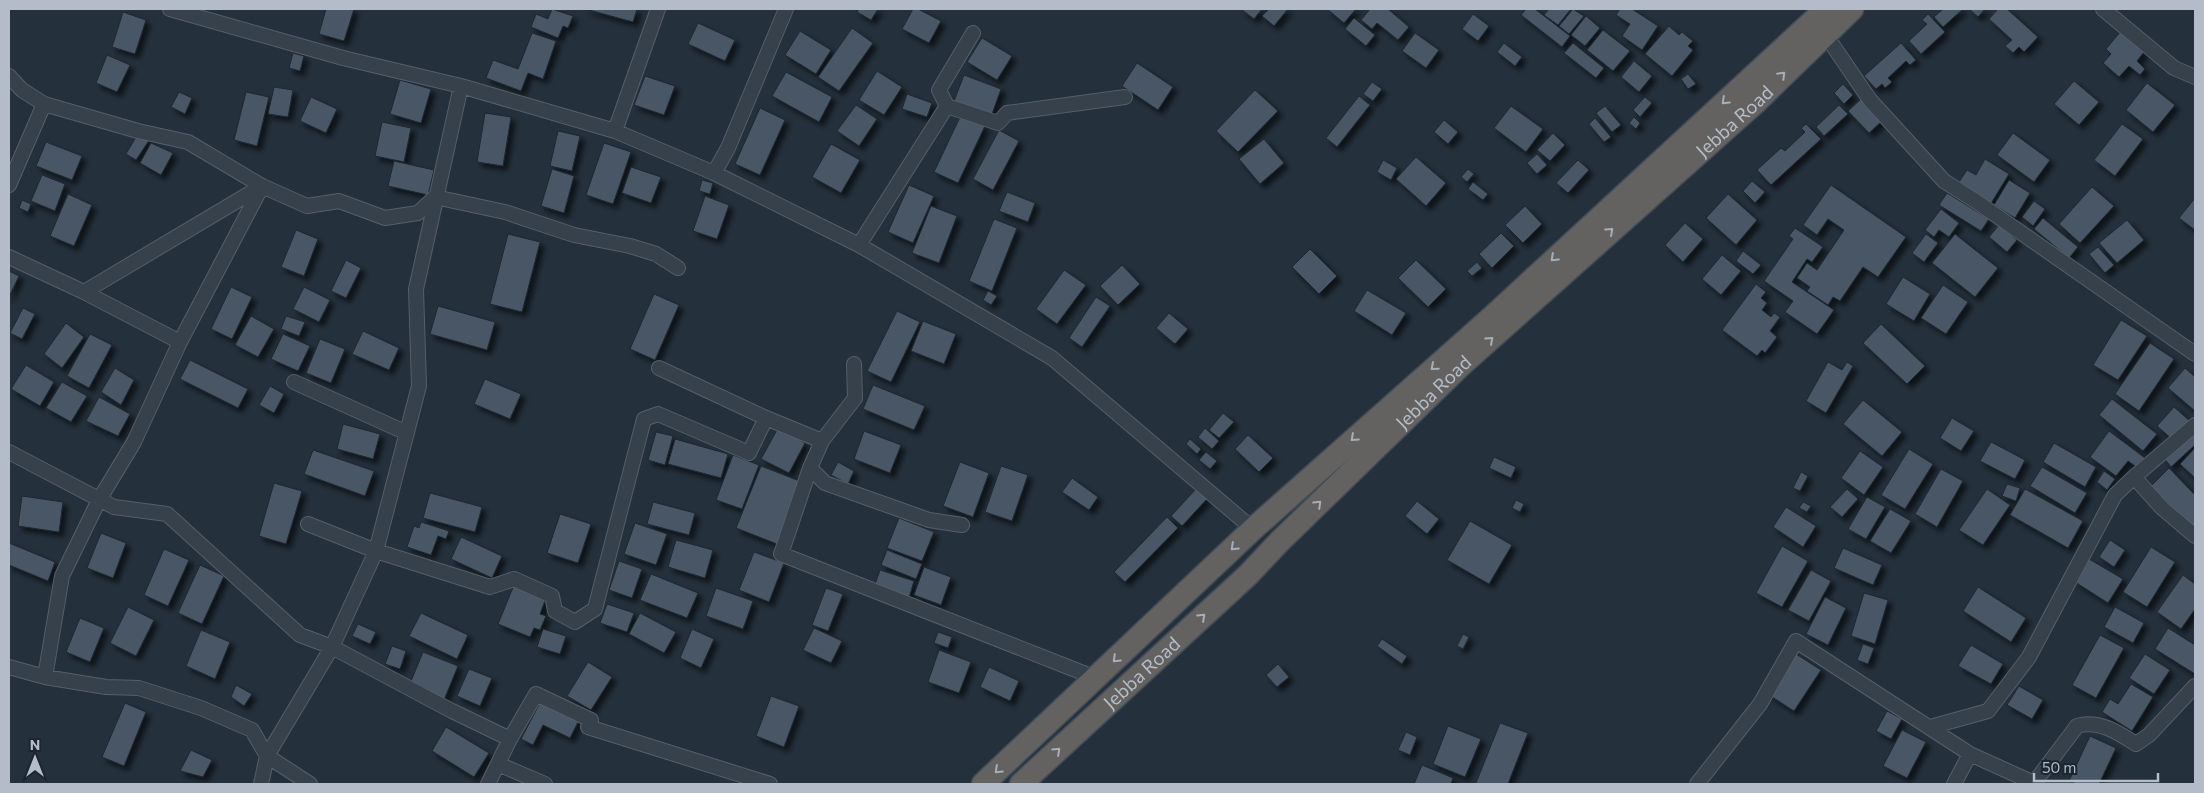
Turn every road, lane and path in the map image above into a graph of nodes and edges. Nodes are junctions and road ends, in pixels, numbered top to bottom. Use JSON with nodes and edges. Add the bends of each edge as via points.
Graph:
{"nodes":[{"id":1,"x":170,"y":9,"type":"edge"},
{"id":2,"x":658,"y":9,"type":"edge"},
{"id":3,"x":786,"y":9,"type":"edge"},
{"id":4,"x":1826,"y":9,"type":"edge"},
{"id":5,"x":1852,"y":9,"type":"edge"},
{"id":6,"x":2103,"y":9,"type":"edge"},
{"id":7,"x":973,"y":34,"type":"dead end"},
{"id":8,"x":1825,"y":34,"type":"junction"},
{"id":9,"x":9,"y":76,"type":"edge"},
{"id":10,"x":2195,"y":77,"type":"edge"},
{"id":11,"x":462,"y":86,"type":"junction"},
{"id":12,"x":1125,"y":97,"type":"dead end"},
{"id":13,"x":44,"y":104,"type":"junction"},
{"id":14,"x":947,"y":106,"type":"junction"},
{"id":15,"x":615,"y":131,"type":"junction"},
{"id":16,"x":714,"y":173,"type":"junction"},
{"id":17,"x":9,"y":185,"type":"edge"},
{"id":18,"x":262,"y":186,"type":"junction"},
{"id":19,"x":435,"y":197,"type":"junction"},
{"id":20,"x":859,"y":245,"type":"junction"},
{"id":21,"x":9,"y":257,"type":"edge"},
{"id":22,"x":678,"y":268,"type":"dead end"},
{"id":23,"x":84,"y":292,"type":"junction"},
{"id":24,"x":180,"y":342,"type":"junction"},
{"id":25,"x":2195,"y":354,"type":"edge"},
{"id":26,"x":854,"y":364,"type":"dead end"},
{"id":27,"x":659,"y":368,"type":"dead end"},
{"id":28,"x":294,"y":382,"type":"dead end"},
{"id":29,"x":766,"y":418,"type":"junction"},
{"id":30,"x":2195,"y":425,"type":"edge"},
{"id":31,"x":407,"y":432,"type":"junction"},
{"id":32,"x":822,"y":441,"type":"junction"},
{"id":33,"x":9,"y":452,"type":"edge"},
{"id":34,"x":810,"y":468,"type":"junction"},
{"id":35,"x":2134,"y":477,"type":"junction"},
{"id":36,"x":99,"y":500,"type":"junction"},
{"id":37,"x":308,"y":524,"type":"dead end"},
{"id":38,"x":962,"y":525,"type":"dead end"},
{"id":39,"x":1253,"y":529,"type":"junction"},
{"id":40,"x":2195,"y":536,"type":"edge"},
{"id":41,"x":376,"y":551,"type":"junction"},
{"id":42,"x":332,"y":647,"type":"junction"},
{"id":43,"x":9,"y":667,"type":"edge"},
{"id":44,"x":45,"y":676,"type":"junction"},
{"id":45,"x":1096,"y":678,"type":"junction"},
{"id":46,"x":2195,"y":686,"type":"edge"},
{"id":47,"x":1930,"y":728,"type":"junction"},
{"id":48,"x":510,"y":739,"type":"junction"},
{"id":49,"x":1970,"y":754,"type":"junction"},
{"id":50,"x":267,"y":756,"type":"junction"},
{"id":51,"x":498,"y":764,"type":"junction"},
{"id":52,"x":261,"y":784,"type":"edge"},
{"id":53,"x":310,"y":784,"type":"edge"},
{"id":54,"x":488,"y":784,"type":"edge"},
{"id":55,"x":545,"y":784,"type":"edge"},
{"id":56,"x":770,"y":784,"type":"edge"},
{"id":57,"x":983,"y":784,"type":"edge"},
{"id":58,"x":1021,"y":784,"type":"edge"},
{"id":59,"x":1697,"y":784,"type":"edge"},
{"id":60,"x":1954,"y":784,"type":"edge"},
{"id":61,"x":2035,"y":784,"type":"edge"}],
"edges":[{"from":1,"to":11,"type":"street","via":[[343,58]]},
{"from":2,"to":15,"type":"street"},
{"from":3,"to":16,"type":"street","via":[[728,148]]},
{"from":4,"to":39,"type":"highway","name":"Jebba Road","one_way":true,"via":[[1491,318]]},
{"from":5,"to":8,"type":"highway","name":"Jebba Road"},
{"from":6,"to":10,"type":"street","via":[[2174,68]]},
{"from":7,"to":14,"type":"street","via":[[939,90]]},
{"from":8,"to":25,"type":"street","via":[[1870,100],[1944,182]]},
{"from":58,"to":8,"type":"highway","name":"Jebba Road","one_way":true,"via":[[1248,575],[1459,367],[1755,102]]},
{"from":9,"to":13,"type":"street","via":[[22,90]]},
{"from":11,"to":15,"type":"street"},
{"from":11,"to":19,"type":"street"},
{"from":12,"to":14,"type":"street","via":[[1007,113],[998,123]]},
{"from":13,"to":17,"type":"street"},
{"from":13,"to":18,"type":"street","via":[[188,142]]},
{"from":14,"to":20,"type":"street"},
{"from":15,"to":16,"type":"street"},
{"from":16,"to":20,"type":"street"},
{"from":18,"to":19,"type":"street","via":[[307,206],[339,201],[384,218],[418,213]]},
{"from":18,"to":23,"type":"street"},
{"from":18,"to":24,"type":"street"},
{"from":19,"to":22,"type":"street","via":[[505,212],[574,235],[630,246],[656,254]]},
{"from":19,"to":31,"type":"street","via":[[416,290],[420,386]]},
{"from":20,"to":39,"type":"street","via":[[1052,358]]},
{"from":21,"to":23,"type":"street"},
{"from":23,"to":24,"type":"street"},
{"from":24,"to":36,"type":"street","via":[[134,442]]},
{"from":26,"to":32,"type":"street","via":[[855,398]]},
{"from":27,"to":29,"type":"street"},
{"from":28,"to":31,"type":"street"},
{"from":29,"to":32,"type":"street"},
{"from":29,"to":41,"type":"street","via":[[749,453],[658,414],[644,419],[595,608],[575,622],[554,611],[552,596],[514,579],[490,587]]},
{"from":30,"to":35,"type":"street"},
{"from":31,"to":41,"type":"street"},
{"from":32,"to":34,"type":"street"},
{"from":33,"to":36,"type":"street"},
{"from":34,"to":38,"type":"street","via":[[825,483],[929,520]]},
{"from":34,"to":45,"type":"street","via":[[781,554]]},
{"from":35,"to":40,"type":"street","via":[[2162,508]]},
{"from":35,"to":47,"type":"street","via":[[2115,494],[2029,657],[1988,711]]},
{"from":36,"to":42,"type":"street","via":[[114,507],[166,514],[300,635]]},
{"from":36,"to":44,"type":"street","via":[[62,576]]},
{"from":37,"to":41,"type":"street"},
{"from":39,"to":45,"type":"highway","name":"Jebba Road","one_way":true},
{"from":41,"to":42,"type":"street"},
{"from":42,"to":48,"type":"street"},
{"from":42,"to":50,"type":"street"},
{"from":43,"to":44,"type":"street"},
{"from":44,"to":50,"type":"street","via":[[106,687],[139,688],[201,708],[252,730]]},
{"from":45,"to":57,"type":"highway","name":"Jebba Road","one_way":true},
{"from":46,"to":61,"type":"street","via":[[2149,735],[2136,744],[2116,730],[2087,722],[2077,726]]},
{"from":47,"to":49,"type":"street"},
{"from":47,"to":59,"type":"street","via":[[1796,641],[1760,704]]},
{"from":48,"to":51,"type":"street"},
{"from":48,"to":56,"type":"street","via":[[536,694],[590,720],[588,727]]},
{"from":49,"to":60,"type":"street"},
{"from":49,"to":61,"type":"street"},
{"from":50,"to":52,"type":"street"},
{"from":50,"to":53,"type":"street"},
{"from":51,"to":54,"type":"street"},
{"from":51,"to":55,"type":"street"}]}
